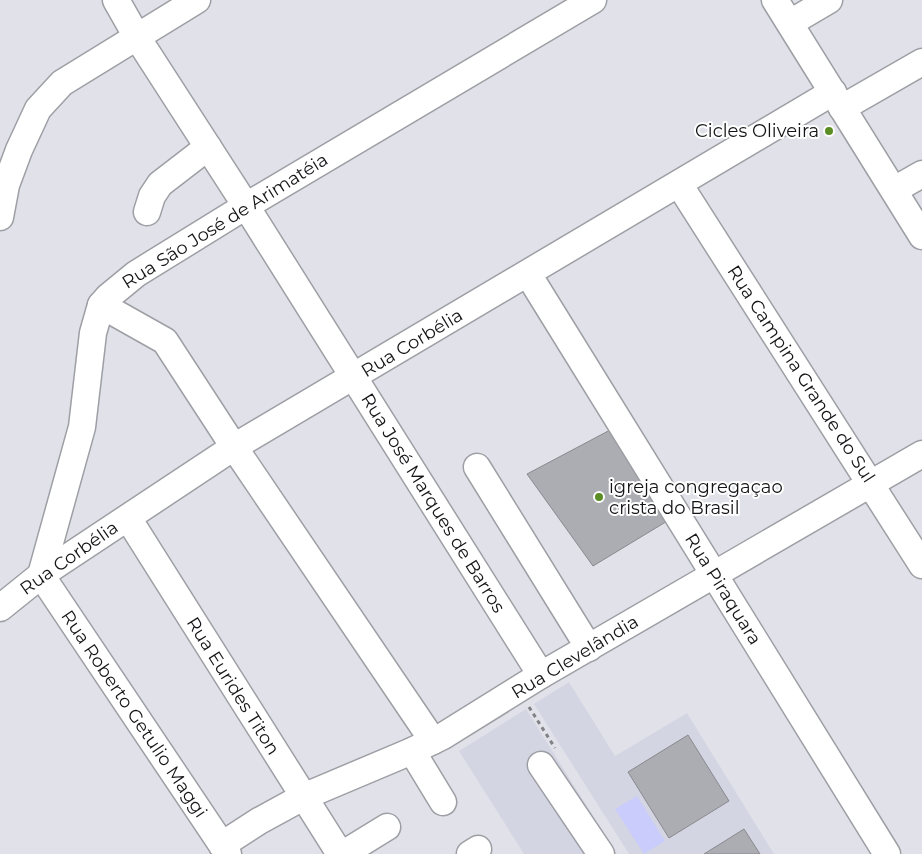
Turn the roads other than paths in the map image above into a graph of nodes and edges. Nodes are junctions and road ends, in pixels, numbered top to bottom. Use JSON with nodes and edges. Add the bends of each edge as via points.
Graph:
{"nodes":[{"id":1,"x":116,"y":0,"type":"edge"},
{"id":2,"x":197,"y":0,"type":"edge"},
{"id":3,"x":593,"y":0,"type":"edge"},
{"id":4,"x":775,"y":0,"type":"edge"},
{"id":5,"x":829,"y":0,"type":"edge"},
{"id":6,"x":790,"y":24,"type":"junction"},
{"id":7,"x":137,"y":37,"type":"junction"},
{"id":8,"x":922,"y":62,"type":"edge"},
{"id":9,"x":837,"y":100,"type":"junction"},
{"id":10,"x":208,"y":147,"type":"junction"},
{"id":11,"x":922,"y":174,"type":"edge"},
{"id":12,"x":679,"y":184,"type":"junction"},
{"id":13,"x":894,"y":190,"type":"junction"},
{"id":14,"x":246,"y":206,"type":"junction"},
{"id":15,"x":147,"y":212,"type":"dead end"},
{"id":16,"x":0,"y":217,"type":"edge"},
{"id":17,"x":922,"y":236,"type":"edge"},
{"id":18,"x":528,"y":274,"type":"junction"},
{"id":19,"x":100,"y":305,"type":"junction"},
{"id":20,"x":354,"y":377,"type":"junction"},
{"id":21,"x":234,"y":447,"type":"junction"},
{"id":22,"x":922,"y":454,"type":"edge"},
{"id":23,"x":477,"y":467,"type":"dead end"},
{"id":24,"x":871,"y":484,"type":"junction"},
{"id":25,"x":128,"y":518,"type":"junction"},
{"id":26,"x":922,"y":565,"type":"edge"},
{"id":27,"x":41,"y":575,"type":"junction"},
{"id":28,"x":714,"y":575,"type":"junction"},
{"id":29,"x":0,"y":608,"type":"edge"},
{"id":30,"x":589,"y":648,"type":"junction"},
{"id":31,"x":541,"y":675,"type":"junction"},
{"id":32,"x":423,"y":746,"type":"junction"},
{"id":33,"x":541,"y":764,"type":"dead end"},
{"id":34,"x":303,"y":797,"type":"junction"},
{"id":35,"x":443,"y":802,"type":"dead end"},
{"id":36,"x":387,"y":827,"type":"dead end"},
{"id":37,"x":225,"y":850,"type":"edge"},
{"id":38,"x":342,"y":854,"type":"edge"},
{"id":39,"x":601,"y":854,"type":"edge"},
{"id":40,"x":887,"y":854,"type":"edge"}],
"edges":[{"from":1,"to":7,"type":"street","name":"Rua José Marques de Barros"},
{"from":2,"to":7,"type":"street"},
{"from":3,"to":14,"type":"street","name":"Rua São José de Arimatéia"},
{"from":4,"to":6,"type":"street"},
{"from":5,"to":6,"type":"street"},
{"from":6,"to":9,"type":"street"},
{"from":7,"to":10,"type":"street","name":"Rua José Marques de Barros"},
{"from":7,"to":16,"type":"street","via":[[62,83],[38,109],[6,185]]},
{"from":8,"to":9,"type":"street","name":"Rua Corbélia"},
{"from":9,"to":12,"type":"street","name":"Rua Corbélia"},
{"from":9,"to":13,"type":"street"},
{"from":10,"to":14,"type":"street","name":"Rua José Marques de Barros"},
{"from":10,"to":15,"type":"street","via":[[160,184]]},
{"from":11,"to":13,"type":"street"},
{"from":12,"to":18,"type":"street","name":"Rua Corbélia"},
{"from":12,"to":24,"type":"street","name":"Rua Campina Grande do Sul"},
{"from":13,"to":17,"type":"street"},
{"from":14,"to":19,"type":"street","name":"Rua São José de Arimatéia","via":[[136,274]]},
{"from":14,"to":20,"type":"street","name":"Rua José Marques de Barros"},
{"from":18,"to":20,"type":"street","name":"Rua Corbélia"},
{"from":18,"to":28,"type":"street","name":"Rua Piraquara"},
{"from":19,"to":21,"type":"street","via":[[165,340]]},
{"from":19,"to":27,"type":"street","name":"Rua São José de Arimatéia","via":[[92,333],[82,427]]},
{"from":20,"to":21,"type":"street","name":"Rua Corbélia"},
{"from":20,"to":31,"type":"street","name":"Rua José Marques de Barros"},
{"from":21,"to":25,"type":"street","name":"Rua Corbélia"},
{"from":21,"to":32,"type":"street"},
{"from":22,"to":24,"type":"street","name":"Rua Clevelândia"},
{"from":23,"to":30,"type":"street"},
{"from":24,"to":26,"type":"street","name":"Rua Campina Grande do Sul"},
{"from":24,"to":28,"type":"street","name":"Rua Clevelândia"},
{"from":25,"to":27,"type":"street","name":"Rua Corbélia"},
{"from":25,"to":34,"type":"street","name":"Rua Eurides Titon"},
{"from":27,"to":29,"type":"street","name":"Rua Corbélia"},
{"from":27,"to":37,"type":"street","name":"Rua Roberto Getulio Maggi"},
{"from":28,"to":30,"type":"street","name":"Rua Clevelândia"},
{"from":28,"to":40,"type":"street","name":"Rua Piraquara"},
{"from":30,"to":31,"type":"street","name":"Rua Clevelândia"},
{"from":31,"to":32,"type":"street","name":"Rua Clevelândia"},
{"from":32,"to":34,"type":"street","name":"Rua Clevelândia"},
{"from":32,"to":35,"type":"street"},
{"from":33,"to":39,"type":"street"},
{"from":34,"to":37,"type":"street","name":"Rua Clevelândia","via":[[259,821]]},
{"from":34,"to":38,"type":"street","name":"Rua Eurides Titon"},
{"from":36,"to":38,"type":"street"}]}
